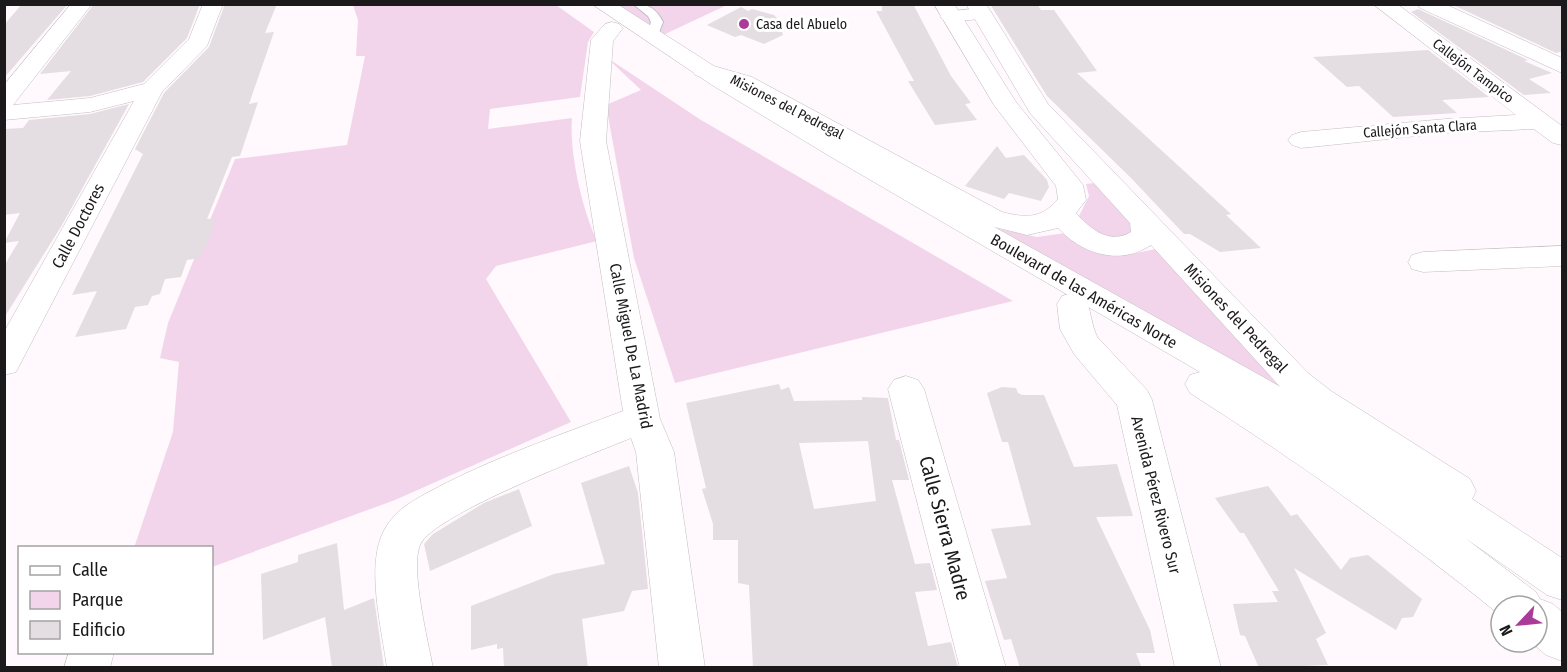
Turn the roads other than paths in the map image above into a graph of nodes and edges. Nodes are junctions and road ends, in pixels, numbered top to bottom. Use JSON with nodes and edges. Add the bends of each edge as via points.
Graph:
{"nodes":[{"id":1,"x":82,"y":4,"type":"edge"},
{"id":2,"x":213,"y":4,"type":"edge"},
{"id":3,"x":578,"y":4,"type":"edge"},
{"id":4,"x":638,"y":4,"type":"edge"},
{"id":5,"x":1383,"y":4,"type":"edge"},
{"id":6,"x":1427,"y":4,"type":"edge"},
{"id":7,"x":963,"y":10,"type":"edge"},
{"id":8,"x":607,"y":16,"type":"edge"},
{"id":9,"x":652,"y":38,"type":"junction"},
{"id":10,"x":1563,"y":66,"type":"edge"},
{"id":11,"x":703,"y":70,"type":"junction"},
{"id":12,"x":152,"y":88,"type":"junction"},
{"id":13,"x":4,"y":101,"type":"edge"},
{"id":14,"x":4,"y":113,"type":"edge"},
{"id":15,"x":1539,"y":121,"type":"junction"},
{"id":16,"x":1563,"y":138,"type":"edge"},
{"id":17,"x":1301,"y":140,"type":"dead end"},
{"id":18,"x":1062,"y":215,"type":"junction"},
{"id":19,"x":1144,"y":219,"type":"junction"},
{"id":20,"x":1563,"y":256,"type":"edge"},
{"id":21,"x":1424,"y":262,"type":"dead end"},
{"id":22,"x":1073,"y":304,"type":"junction"},
{"id":23,"x":4,"y":363,"type":"edge"},
{"id":24,"x":906,"y":389,"type":"dead end"},
{"id":25,"x":642,"y":419,"type":"junction"},
{"id":26,"x":1563,"y":561,"type":"edge"},
{"id":27,"x":1563,"y":581,"type":"edge"},
{"id":28,"x":1506,"y":594,"type":"edge"},
{"id":29,"x":1549,"y":629,"type":"edge"},
{"id":30,"x":1563,"y":640,"type":"edge"},
{"id":31,"x":410,"y":668,"type":"edge"},
{"id":32,"x":682,"y":668,"type":"edge"},
{"id":33,"x":984,"y":668,"type":"edge"},
{"id":34,"x":1198,"y":668,"type":"edge"}],
"edges":[{"from":1,"to":13,"type":"street"},
{"from":2,"to":12,"type":"street","name":"Calle Doctores","via":[[199,40]]},
{"from":3,"to":8,"type":"street","name":"Boulevard de las Américas Norte"},
{"from":4,"to":9,"type":"lane","via":[[653,14],[657,22]]},
{"from":5,"to":15,"type":"street","name":"Callejón Tampico"},
{"from":6,"to":10,"type":"street"},
{"from":7,"to":18,"type":"street","name":"Misiones del Pedregal","via":[[1006,105],[1069,185],[1072,200]]},
{"from":7,"to":19,"type":"street","name":"Misiones del Pedregal","via":[[1039,108]]},
{"from":8,"to":9,"type":"street","name":"Boulevard de las Américas Norte"},
{"from":8,"to":22,"type":"street","name":"Boulevard de las Américas Norte","via":[[695,85],[774,134]]},
{"from":8,"to":25,"type":"street","name":"Calle Miguel De La Madrid","via":[[593,141]]},
{"from":9,"to":11,"type":"street","name":"Boulevard de las Américas Norte"},
{"from":11,"to":18,"type":"street","name":"Misiones del Pedregal","via":[[744,82],[992,218],[1030,226],[1049,224]]},
{"from":11,"to":27,"type":"street","name":"Boulevard de las Américas Norte","via":[[1337,436]]},
{"from":12,"to":14,"type":"street","via":[[90,105]]},
{"from":12,"to":23,"type":"street","name":"Calle Doctores"},
{"from":15,"to":16,"type":"street","name":"Callejón Tampico"},
{"from":15,"to":17,"type":"street","name":"Callejón Santa Clara"},
{"from":18,"to":19,"type":"street","via":[[1074,231],[1105,246],[1136,243],[1146,235]]},
{"from":19,"to":26,"type":"street","name":"Misiones del Pedregal","via":[[1318,401]]},
{"from":20,"to":21,"type":"street"},
{"from":22,"to":28,"type":"street","name":"Boulevard de las Américas Norte","via":[[1304,447],[1458,555]]},
{"from":22,"to":34,"type":"street","name":"Avenida Pérez Rivero Sur","via":[[1076,329],[1086,346],[1134,400]]},
{"from":24,"to":33,"type":"street","name":"Calle Sierra Madre"},
{"from":25,"to":31,"type":"street","via":[[495,477],[418,518],[400,537],[397,565]]},
{"from":25,"to":32,"type":"street","name":"Calle Miguel De La Madrid","via":[[656,452]]},
{"from":29,"to":30,"type":"street"}]}
